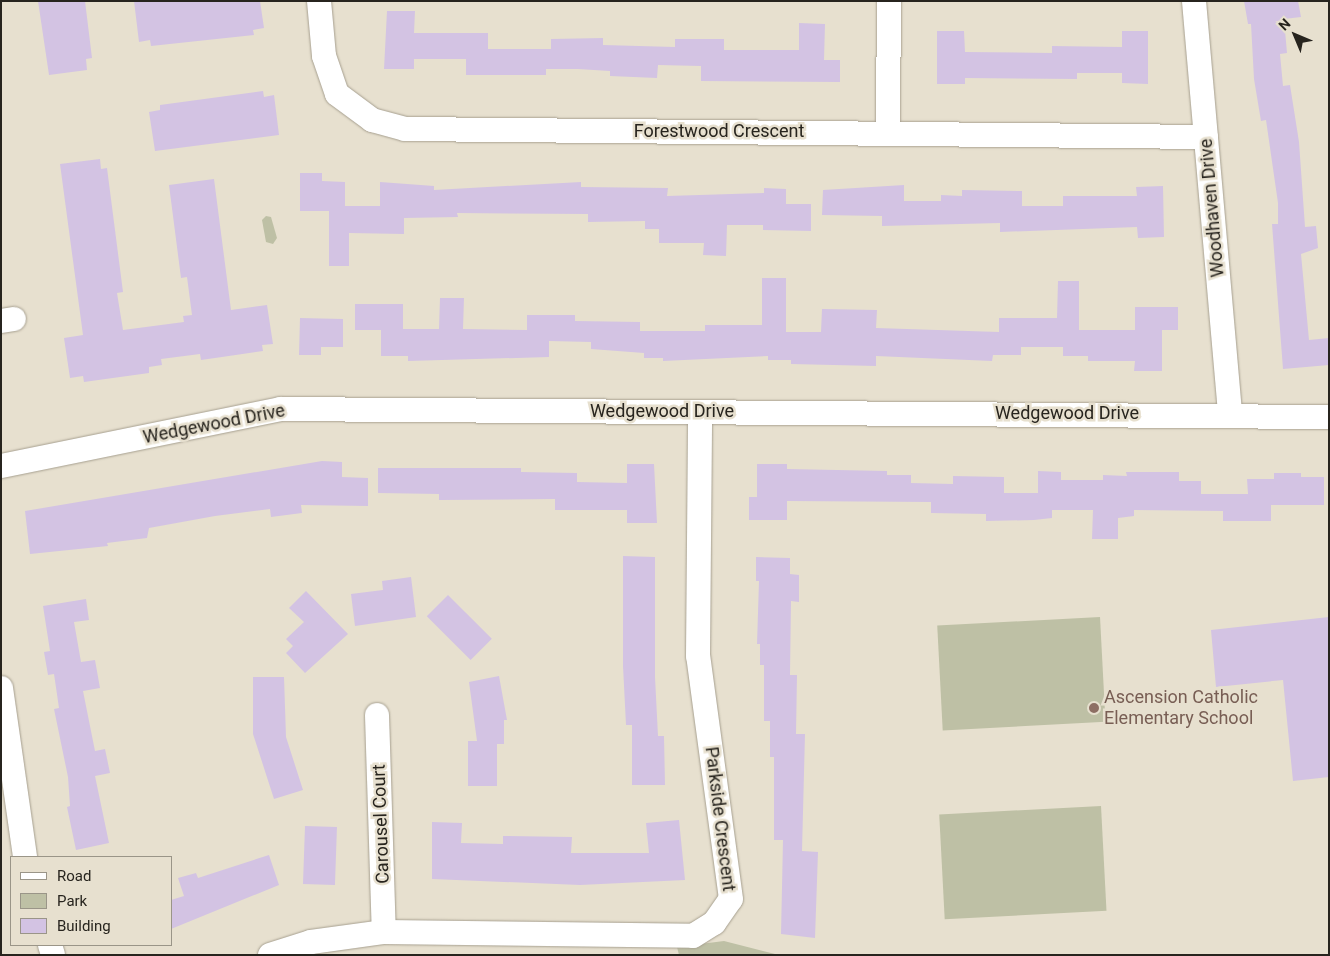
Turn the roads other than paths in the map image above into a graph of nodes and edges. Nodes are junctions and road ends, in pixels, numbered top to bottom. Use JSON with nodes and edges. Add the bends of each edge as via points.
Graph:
{"nodes":[{"id":1,"x":319,"y":1,"type":"edge"},
{"id":2,"x":889,"y":1,"type":"edge"},
{"id":3,"x":1194,"y":1,"type":"edge"},
{"id":4,"x":888,"y":131,"type":"junction"},
{"id":5,"x":1206,"y":137,"type":"junction"},
{"id":6,"x":700,"y":412,"type":"junction"},
{"id":7,"x":1230,"y":414,"type":"junction"},
{"id":8,"x":1329,"y":417,"type":"edge"},
{"id":9,"x":1,"y":466,"type":"edge"},
{"id":10,"x":1,"y":688,"type":"edge"},
{"id":11,"x":377,"y":715,"type":"dead end"},
{"id":12,"x":25,"y":856,"type":"edge"},
{"id":13,"x":384,"y":932,"type":"junction"},
{"id":14,"x":270,"y":955,"type":"edge"}],
"edges":[{"from":1,"to":4,"type":"street","name":"Forestwood Crescent","via":[[324,56],[337,94],[372,120],[406,129]]},
{"from":2,"to":4,"type":"street"},
{"from":3,"to":5,"type":"street","name":"Woodhaven Drive"},
{"from":4,"to":5,"type":"street","name":"Forestwood Crescent"},
{"from":5,"to":7,"type":"street","name":"Woodhaven Drive"},
{"from":6,"to":7,"type":"street","name":"Wedgewood Drive"},
{"from":6,"to":9,"type":"street","name":"Wedgewood Drive","via":[[280,409]]},
{"from":6,"to":13,"type":"street","name":"Parkside Crescent","via":[[698,656],[731,899],[714,923],[693,936]]},
{"from":7,"to":8,"type":"street","name":"Wedgewood Drive"},
{"from":10,"to":12,"type":"street"},
{"from":11,"to":13,"type":"street","name":"Carousel Court"},
{"from":13,"to":14,"type":"street","name":"Parkside Crescent","via":[[311,942]]}]}
